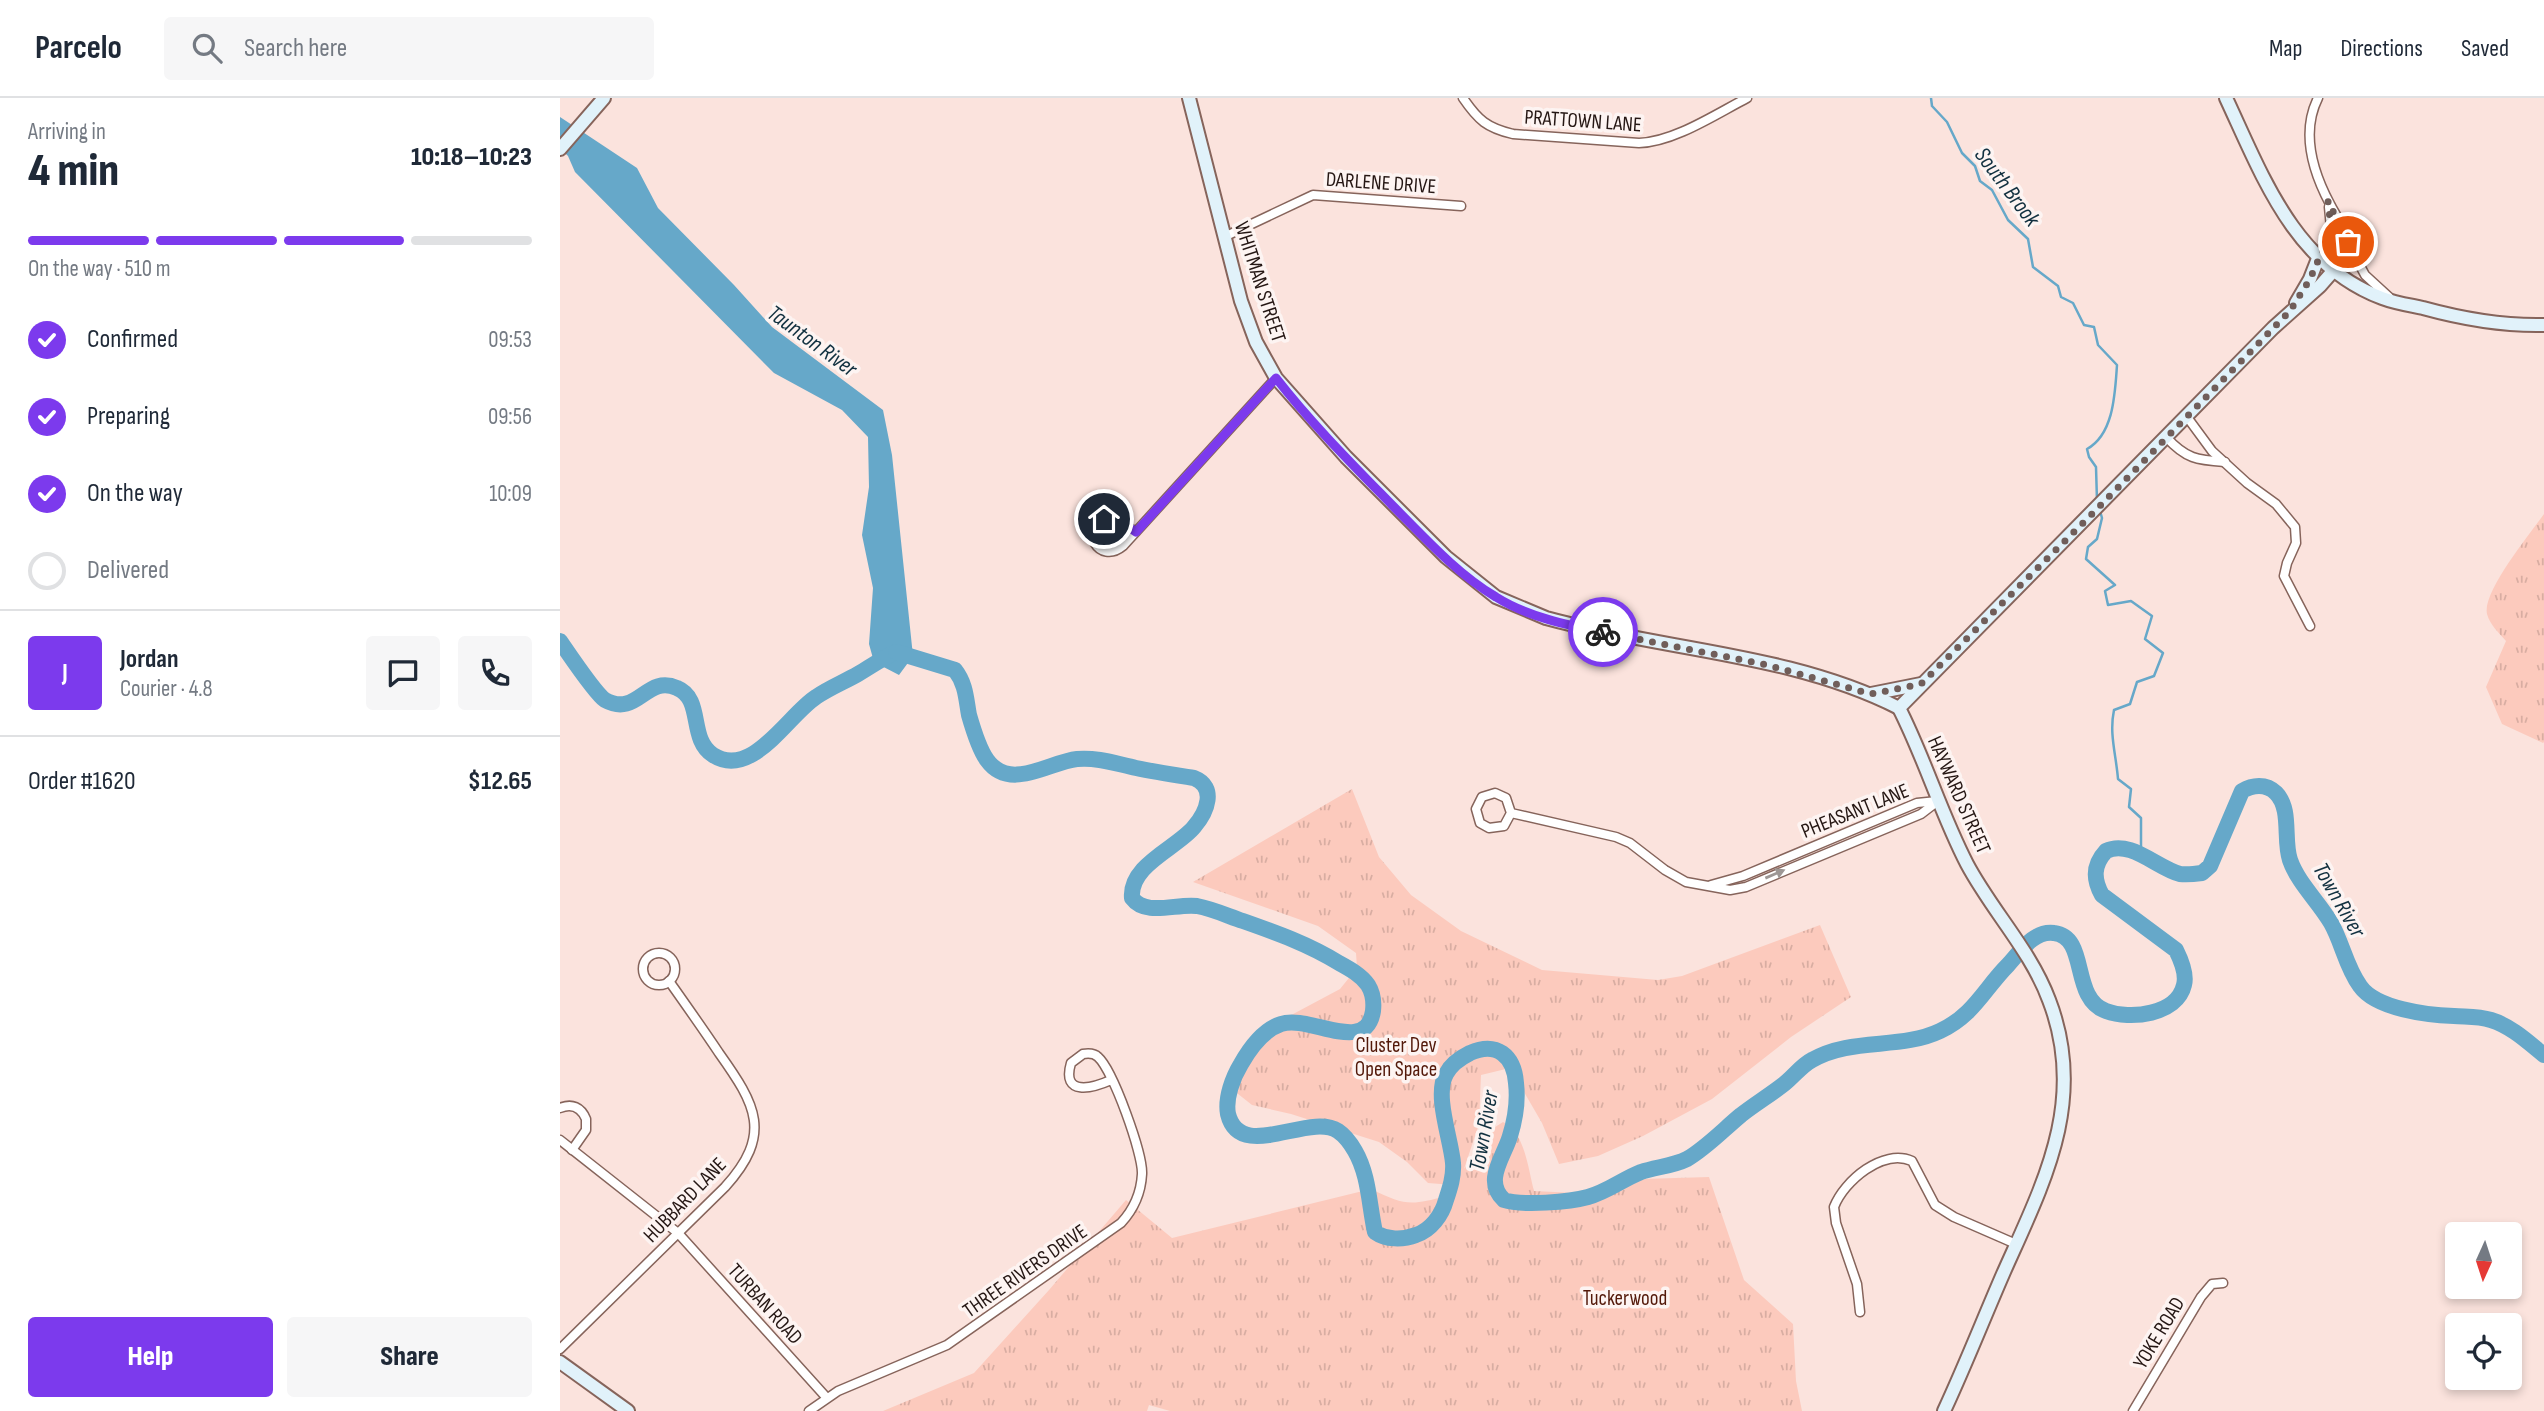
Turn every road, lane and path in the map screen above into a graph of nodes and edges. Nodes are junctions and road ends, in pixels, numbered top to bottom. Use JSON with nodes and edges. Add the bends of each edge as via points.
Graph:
{"nodes":[{"id":1,"x":604,"y":98,"type":"edge"},
{"id":2,"x":1189,"y":98,"type":"edge"},
{"id":3,"x":1463,"y":98,"type":"edge"},
{"id":4,"x":1748,"y":98,"type":"edge"},
{"id":5,"x":2225,"y":98,"type":"edge"},
{"id":6,"x":2318,"y":98,"type":"edge"},
{"id":7,"x":560,"y":149,"type":"edge"},
{"id":8,"x":2328,"y":201,"type":"junction"},
{"id":9,"x":1461,"y":206,"type":"dead end"},
{"id":10,"x":2340,"y":223,"type":"junction"},
{"id":11,"x":1224,"y":237,"type":"junction"},
{"id":12,"x":2319,"y":256,"type":"junction"},
{"id":13,"x":2334,"y":270,"type":"junction"},
{"id":14,"x":2393,"y":301,"type":"junction"},
{"id":15,"x":2290,"y":311,"type":"junction"},
{"id":16,"x":2544,"y":325,"type":"edge"},
{"id":17,"x":1276,"y":378,"type":"junction"},
{"id":18,"x":2187,"y":416,"type":"junction"},
{"id":19,"x":2166,"y":437,"type":"junction"},
{"id":20,"x":2225,"y":462,"type":"junction"},
{"id":21,"x":1136,"y":532,"type":"junction"},
{"id":22,"x":2310,"y":626,"type":"dead end"},
{"id":23,"x":1921,"y":684,"type":"junction"},
{"id":24,"x":1871,"y":694,"type":"junction"},
{"id":25,"x":1899,"y":708,"type":"junction"},
{"id":26,"x":1938,"y":800,"type":"junction"},
{"id":27,"x":1511,"y":813,"type":"junction"},
{"id":28,"x":1838,"y":836,"type":"junction"},
{"id":29,"x":1842,"y":846,"type":"junction"},
{"id":30,"x":1812,"y":847,"type":"junction"},
{"id":31,"x":1817,"y":857,"type":"junction"},
{"id":32,"x":1711,"y":885,"type":"junction"},
{"id":33,"x":669,"y":981,"type":"junction"},
{"id":34,"x":1111,"y":1080,"type":"junction"},
{"id":35,"x":560,"y":1108,"type":"edge"},
{"id":36,"x":560,"y":1140,"type":"edge"},
{"id":37,"x":572,"y":1150,"type":"junction"},
{"id":38,"x":678,"y":1233,"type":"junction"},
{"id":39,"x":2016,"y":1244,"type":"junction"},
{"id":40,"x":2223,"y":1283,"type":"dead end"},
{"id":41,"x":1860,"y":1312,"type":"dead end"},
{"id":42,"x":560,"y":1349,"type":"edge"},
{"id":43,"x":560,"y":1362,"type":"edge"},
{"id":44,"x":826,"y":1397,"type":"junction"},
{"id":45,"x":628,"y":1411,"type":"edge"},
{"id":46,"x":809,"y":1411,"type":"edge"},
{"id":47,"x":1944,"y":1411,"type":"edge"},
{"id":48,"x":2133,"y":1411,"type":"edge"}],
"edges":[{"from":1,"to":7,"type":"street"},
{"from":2,"to":11,"type":"street","name":"WHITMAN STREET"},
{"from":3,"to":4,"type":"street","name":"PRATTOWN LANE","via":[[1496,130],[1651,143]]},
{"from":5,"to":12,"type":"street","via":[[2276,204]]},
{"from":6,"to":8,"type":"street","via":[[2311,119],[2310,148]]},
{"from":8,"to":10,"type":"street"},
{"from":8,"to":12,"type":"street","via":[[2331,228]]},
{"from":9,"to":11,"type":"street","name":"DARLENE DRIVE","via":[[1312,195]]},
{"from":10,"to":13,"type":"street","via":[[2346,244]]},
{"from":10,"to":14,"type":"street","via":[[2360,268]]},
{"from":11,"to":17,"type":"street","name":"WHITMAN STREET","via":[[1250,329]]},
{"from":12,"to":13,"type":"street"},
{"from":12,"to":15,"type":"street"},
{"from":13,"to":14,"type":"street","via":[[2368,292]]},
{"from":13,"to":15,"type":"street"},
{"from":14,"to":16,"type":"street","via":[[2481,321]]},
{"from":15,"to":18,"type":"street"},
{"from":17,"to":21,"type":"street"},
{"from":17,"to":24,"type":"street","name":"WHITMAN STREET","via":[[1416,529],[1508,604],[1560,622],[1767,665]]},
{"from":18,"to":19,"type":"street"},
{"from":18,"to":20,"type":"street"},
{"from":19,"to":20,"type":"street","via":[[2196,460]]},
{"from":19,"to":23,"type":"street"},
{"from":20,"to":22,"type":"street","via":[[2276,503],[2295,527],[2296,543],[2284,576]]},
{"from":21,"to":21,"type":"street","via":[[1114,552],[1099,548],[1093,538],[1097,523],[1108,517]]},
{"from":23,"to":24,"type":"street"},
{"from":23,"to":25,"type":"street"},
{"from":24,"to":25,"type":"street","name":"WHITMAN STREET"},
{"from":25,"to":26,"type":"street","name":"HAYWARD STREET"},
{"from":26,"to":28,"type":"street","name":"PHEASANT LANE","via":[[1917,803]]},
{"from":26,"to":29,"type":"street","name":"PHEASANT LANE","via":[[1922,814]]},
{"from":26,"to":39,"type":"street","name":"HAYWARD STREET","via":[[1974,877],[2028,956],[2057,1024],[2062,1101],[2052,1158]]},
{"from":27,"to":27,"type":"street","name":"PHEASANT LANE","via":[[1507,823],[1493,829],[1480,822],[1476,808],[1482,797],[1498,794],[1508,801]]},
{"from":27,"to":32,"type":"street","name":"PHEASANT LANE","via":[[1623,839],[1681,880]]},
{"from":28,"to":29,"type":"street"},
{"from":28,"to":30,"type":"street","name":"PHEASANT LANE"},
{"from":29,"to":31,"type":"street","name":"PHEASANT LANE"},
{"from":30,"to":31,"type":"street"},
{"from":30,"to":32,"type":"street","name":"PHEASANT LANE"},
{"from":32,"to":31,"type":"street","name":"PHEASANT LANE","one_way":true,"via":[[1726,890],[1742,888]]},
{"from":33,"to":33,"type":"street","name":"HUBBARD LANE","via":[[654,984],[645,977],[643,966],[649,956],[663,953],[672,959],[675,969]]},
{"from":33,"to":38,"type":"street","name":"HUBBARD LANE","via":[[745,1089],[755,1126],[740,1169]]},
{"from":34,"to":34,"type":"street","name":"THREE RIVERS DRIVE","via":[[1094,1055],[1079,1055],[1071,1063],[1070,1076],[1082,1088]]},
{"from":34,"to":44,"type":"street","name":"THREE RIVERS DRIVE","via":[[1133,1129],[1142,1166],[1136,1201],[1121,1223],[947,1345]]},
{"from":35,"to":37,"type":"street","via":[[577,1107],[586,1119],[586,1130]]},
{"from":36,"to":37,"type":"street","name":"TURBAN ROAD"},
{"from":37,"to":38,"type":"street","name":"TURBAN ROAD"},
{"from":38,"to":42,"type":"street","name":"HUBBARD LANE"},
{"from":38,"to":44,"type":"street","name":"TURBAN ROAD"},
{"from":39,"to":41,"type":"street","via":[[1936,1205],[1912,1161],[1898,1157],[1883,1160],[1851,1182],[1834,1207],[1857,1284]]},
{"from":39,"to":47,"type":"street","name":"HAYWARD STREET"},
{"from":40,"to":48,"type":"street","name":"YOKE ROAD","via":[[2212,1284],[2201,1297]]},
{"from":43,"to":45,"type":"street"},
{"from":44,"to":46,"type":"street","name":"THREE RIVERS DRIVE"}]}
